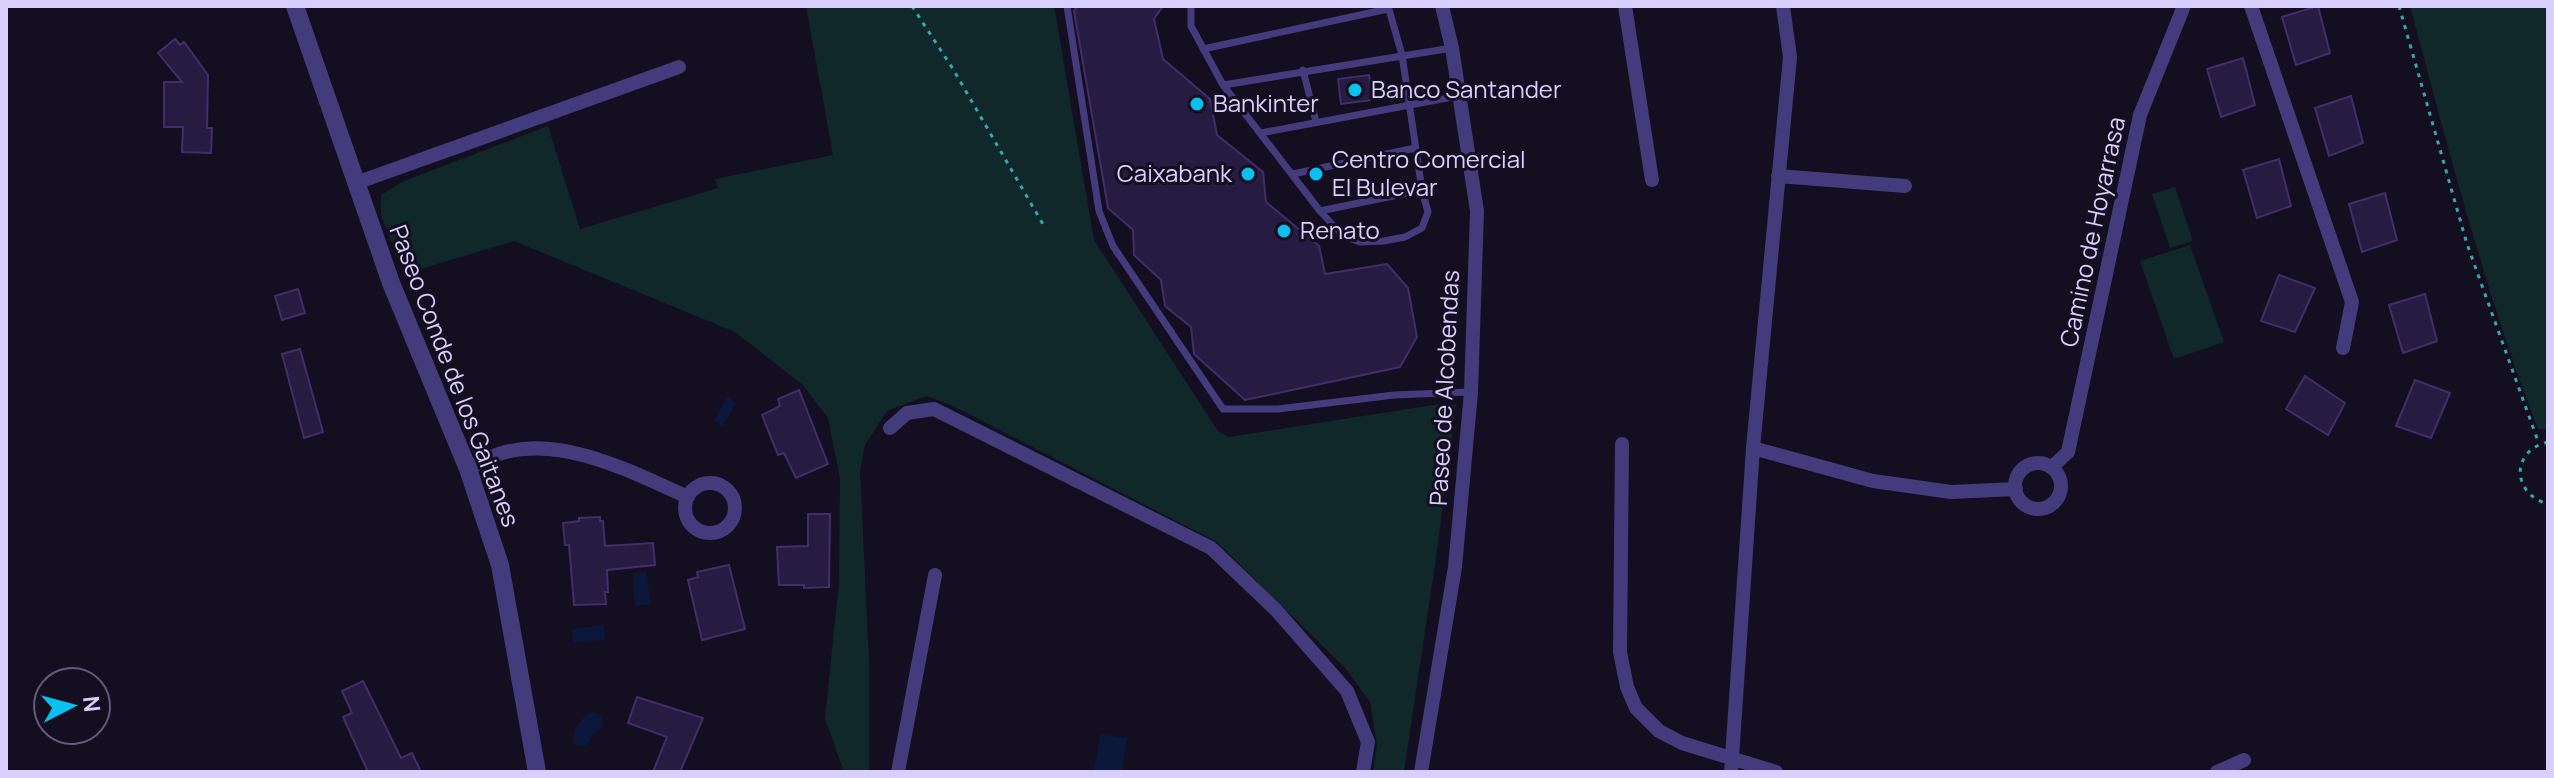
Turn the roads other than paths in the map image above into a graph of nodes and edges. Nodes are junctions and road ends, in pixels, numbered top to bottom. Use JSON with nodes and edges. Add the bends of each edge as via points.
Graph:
{"nodes":[{"id":1,"x":295,"y":6,"type":"edge"},
{"id":2,"x":1067,"y":6,"type":"edge"},
{"id":3,"x":1191,"y":6,"type":"edge"},
{"id":4,"x":1442,"y":6,"type":"edge"},
{"id":5,"x":1625,"y":6,"type":"edge"},
{"id":6,"x":1783,"y":6,"type":"edge"},
{"id":7,"x":2184,"y":6,"type":"edge"},
{"id":8,"x":2251,"y":6,"type":"edge"},
{"id":9,"x":1388,"y":7,"type":"edge"},
{"id":10,"x":1452,"y":48,"type":"junction"},
{"id":11,"x":1203,"y":49,"type":"junction"},
{"id":12,"x":1402,"y":55,"type":"junction"},
{"id":13,"x":679,"y":67,"type":"dead end"},
{"id":14,"x":1303,"y":70,"type":"junction"},
{"id":15,"x":1223,"y":85,"type":"junction"},
{"id":16,"x":1458,"y":96,"type":"junction"},
{"id":17,"x":1409,"y":105,"type":"junction"},
{"id":18,"x":1316,"y":122,"type":"junction"},
{"id":19,"x":1261,"y":133,"type":"junction"},
{"id":20,"x":1415,"y":148,"type":"junction"},
{"id":21,"x":1293,"y":174,"type":"junction"},
{"id":22,"x":1778,"y":176,"type":"junction"},
{"id":23,"x":1652,"y":180,"type":"dead end"},
{"id":24,"x":356,"y":183,"type":"junction"},
{"id":25,"x":1905,"y":186,"type":"dead end"},
{"id":26,"x":1422,"y":190,"type":"junction"},
{"id":27,"x":1320,"y":211,"type":"junction"},
{"id":28,"x":2343,"y":348,"type":"dead end"},
{"id":29,"x":1471,"y":392,"type":"junction"},
{"id":30,"x":890,"y":428,"type":"dead end"},
{"id":31,"x":1622,"y":444,"type":"dead end"},
{"id":32,"x":1753,"y":448,"type":"junction"},
{"id":33,"x":2052,"y":467,"type":"junction"},
{"id":34,"x":468,"y":469,"type":"junction"},
{"id":35,"x":2016,"y":489,"type":"junction"},
{"id":36,"x":688,"y":497,"type":"dead end"},
{"id":37,"x":935,"y":575,"type":"dead end"},
{"id":38,"x":2244,"y":760,"type":"dead end"},
{"id":39,"x":1731,"y":765,"type":"edge"},
{"id":40,"x":537,"y":772,"type":"edge"},
{"id":41,"x":898,"y":772,"type":"edge"},
{"id":42,"x":1363,"y":772,"type":"edge"},
{"id":43,"x":1421,"y":772,"type":"edge"},
{"id":44,"x":1776,"y":772,"type":"edge"},
{"id":45,"x":2217,"y":772,"type":"edge"}],
"edges":[{"from":1,"to":24,"type":"street","name":"Paseo Conde de los Gaitanes"},
{"from":2,"to":29,"type":"lane","via":[[1099,211],[1113,246],[1223,409]]},
{"from":3,"to":11,"type":"lane","via":[[1191,26]]},
{"from":4,"to":10,"type":"street","name":"Paseo de Alcobendas"},
{"from":5,"to":23,"type":"street"},
{"from":6,"to":22,"type":"street","via":[[1790,57]]},
{"from":7,"to":33,"type":"street","name":"Camino de Hoyarrasa","via":[[2140,115],[2068,452]]},
{"from":8,"to":28,"type":"street","via":[[2352,302]]},
{"from":9,"to":11,"type":"lane"},
{"from":9,"to":12,"type":"lane"},
{"from":10,"to":12,"type":"lane"},
{"from":10,"to":16,"type":"street","name":"Paseo de Alcobendas"},
{"from":11,"to":15,"type":"lane"},
{"from":12,"to":14,"type":"lane"},
{"from":12,"to":17,"type":"lane"},
{"from":13,"to":24,"type":"street"},
{"from":14,"to":15,"type":"lane"},
{"from":14,"to":18,"type":"lane"},
{"from":15,"to":19,"type":"lane"},
{"from":16,"to":17,"type":"lane"},
{"from":16,"to":29,"type":"street","name":"Paseo de Alcobendas","via":[[1477,211]]},
{"from":17,"to":18,"type":"lane"},
{"from":17,"to":20,"type":"lane"},
{"from":18,"to":19,"type":"lane"},
{"from":19,"to":21,"type":"lane"},
{"from":20,"to":21,"type":"lane"},
{"from":20,"to":26,"type":"lane"},
{"from":21,"to":27,"type":"lane"},
{"from":22,"to":25,"type":"street"},
{"from":22,"to":32,"type":"street"},
{"from":24,"to":34,"type":"street","name":"Paseo Conde de los Gaitanes"},
{"from":26,"to":27,"type":"lane"},
{"from":26,"to":27,"type":"lane","via":[[1428,212],[1422,228],[1405,237],[1360,242],[1343,236]]},
{"from":29,"to":43,"type":"street","name":"Paseo de Alcobendas","via":[[1455,567]]},
{"from":30,"to":42,"type":"street","via":[[907,413],[934,409],[1211,548],[1276,610],[1347,691],[1368,742]]},
{"from":31,"to":39,"type":"street","via":[[1620,652],[1627,687],[1636,708],[1659,731]]},
{"from":32,"to":35,"type":"street","via":[[1873,481],[1951,492]]},
{"from":32,"to":39,"type":"street"},
{"from":33,"to":35,"type":"street","via":[[2027,466]]},
{"from":33,"to":35,"type":"street","via":[[2061,492],[2050,506],[2033,508]]},
{"from":34,"to":36,"type":"street","via":[[501,453],[571,453],[604,461]]},
{"from":34,"to":40,"type":"street","name":"Paseo Conde de los Gaitanes","via":[[500,565]]},
{"from":37,"to":41,"type":"street"},
{"from":38,"to":45,"type":"street"},
{"from":39,"to":44,"type":"street"}]}
